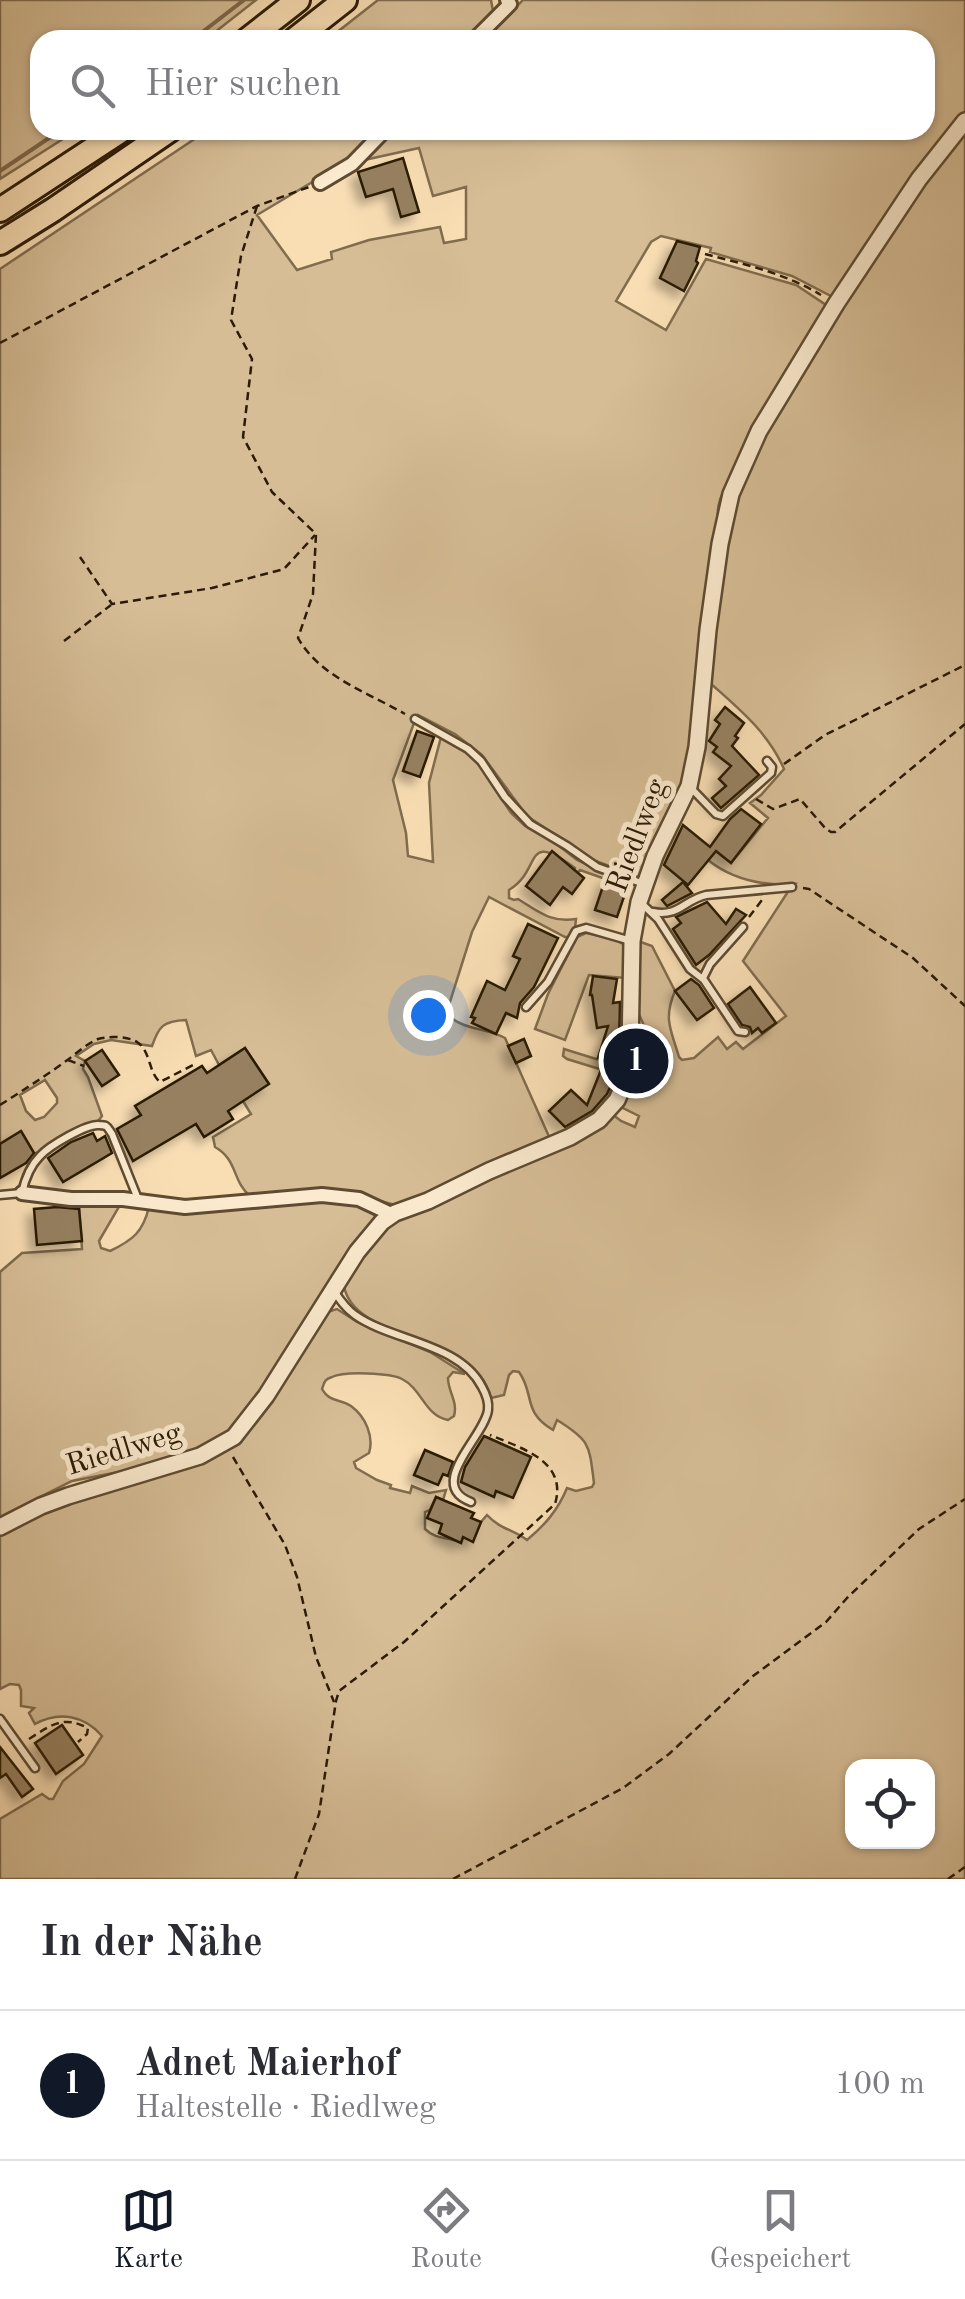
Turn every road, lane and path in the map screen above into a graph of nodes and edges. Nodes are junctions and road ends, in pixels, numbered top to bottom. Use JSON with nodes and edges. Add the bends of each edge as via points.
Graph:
{"nodes":[{"id":1,"x":298,"y":0,"type":"edge"},
{"id":2,"x":345,"y":0,"type":"edge"},
{"id":3,"x":510,"y":1,"type":"edge"},
{"id":4,"x":260,"y":30,"type":"edge"},
{"id":5,"x":307,"y":30,"type":"edge"},
{"id":6,"x":483,"y":30,"type":"edge"},
{"id":7,"x":965,"y":121,"type":"edge"},
{"id":8,"x":107,"y":140,"type":"edge"},
{"id":9,"x":155,"y":140,"type":"edge"},
{"id":10,"x":375,"y":140,"type":"edge"},
{"id":11,"x":320,"y":183,"type":"joint"},
{"id":12,"x":257,"y":206,"type":"junction"},
{"id":13,"x":0,"y":210,"type":"edge"},
{"id":14,"x":0,"y":243,"type":"edge"},
{"id":15,"x":705,"y":254,"type":"dead end"},
{"id":16,"x":836,"y":304,"type":"junction"},
{"id":17,"x":0,"y":343,"type":"edge"},
{"id":18,"x":316,"y":534,"type":"junction"},
{"id":19,"x":80,"y":557,"type":"dead end"},
{"id":20,"x":112,"y":604,"type":"junction"},
{"id":21,"x":64,"y":641,"type":"dead end"},
{"id":22,"x":965,"y":666,"type":"edge"},
{"id":23,"x":415,"y":719,"type":"joint"},
{"id":24,"x":965,"y":724,"type":"edge"},
{"id":25,"x":767,"y":761,"type":"dead end"},
{"id":26,"x":771,"y":773,"type":"junction"},
{"id":27,"x":689,"y":786,"type":"junction"},
{"id":28,"x":748,"y":794,"type":"junction"},
{"id":29,"x":644,"y":884,"type":"junction"},
{"id":30,"x":777,"y":887,"type":"junction"},
{"id":31,"x":792,"y":887,"type":"joint"},
{"id":32,"x":645,"y":907,"type":"junction"},
{"id":33,"x":743,"y":927,"type":"joint"},
{"id":34,"x":632,"y":942,"type":"junction"},
{"id":35,"x":702,"y":978,"type":"junction"},
{"id":36,"x":965,"y":1006,"type":"edge"},
{"id":37,"x":526,"y":1008,"type":"dead end"},
{"id":38,"x":744,"y":1032,"type":"dead end"},
{"id":39,"x":68,"y":1060,"type":"junction"},
{"id":40,"x":198,"y":1062,"type":"dead end"},
{"id":41,"x":84,"y":1066,"type":"dead end"},
{"id":42,"x":0,"y":1105,"type":"edge"},
{"id":43,"x":22,"y":1193,"type":"junction"},
{"id":44,"x":0,"y":1195,"type":"edge"},
{"id":45,"x":140,"y":1201,"type":"junction"},
{"id":46,"x":393,"y":1215,"type":"junction"},
{"id":47,"x":333,"y":1290,"type":"junction"},
{"id":48,"x":480,"y":1430,"type":"junction"},
{"id":49,"x":226,"y":1442,"type":"junction"},
{"id":50,"x":965,"y":1499,"type":"edge"},
{"id":51,"x":471,"y":1502,"type":"dead end"},
{"id":52,"x":0,"y":1527,"type":"edge"},
{"id":53,"x":335,"y":1708,"type":"junction"},
{"id":54,"x":0,"y":1719,"type":"edge"},
{"id":55,"x":78,"y":1742,"type":"dead end"},
{"id":56,"x":20,"y":1746,"type":"junction"},
{"id":57,"x":35,"y":1768,"type":"dead end"},
{"id":58,"x":965,"y":1867,"type":"edge"},
{"id":59,"x":295,"y":1879,"type":"edge"},
{"id":60,"x":454,"y":1879,"type":"edge"},
{"id":61,"x":948,"y":1879,"type":"edge"}],
"edges":[{"from":1,"to":4,"type":"highway"},
{"from":2,"to":5,"type":"highway"},
{"from":3,"to":6,"type":"street"},
{"from":7,"to":16,"type":"street","name":"Riedlweg"},
{"from":8,"to":13,"type":"highway"},
{"from":9,"to":14,"type":"highway"},
{"from":10,"to":11,"type":"street"},
{"from":11,"to":12,"type":"path"},
{"from":12,"to":17,"type":"path"},
{"from":12,"to":18,"type":"path","via":[[231,320],[252,358],[244,437],[272,492]]},
{"from":15,"to":16,"type":"path","via":[[774,274]]},
{"from":16,"to":27,"type":"street","name":"Riedlweg","via":[[759,431],[731,494]]},
{"from":18,"to":20,"type":"path","via":[[284,569]]},
{"from":18,"to":23,"type":"path","via":[[313,594],[298,638],[308,656],[337,677]]},
{"from":19,"to":20,"type":"path"},
{"from":20,"to":21,"type":"path"},
{"from":22,"to":26,"type":"path","via":[[824,736]]},
{"from":23,"to":29,"type":"lane","via":[[468,748],[530,824],[597,866]]},
{"from":24,"to":28,"type":"path","via":[[835,832],[800,800],[773,809]]},
{"from":25,"to":26,"type":"lane"},
{"from":26,"to":28,"type":"lane"},
{"from":27,"to":28,"type":"lane","via":[[719,816]]},
{"from":27,"to":29,"type":"street","name":"Riedlweg"},
{"from":29,"to":32,"type":"street","name":"Riedlweg"},
{"from":30,"to":31,"type":"lane"},
{"from":30,"to":32,"type":"lane","via":[[706,895],[671,913]]},
{"from":30,"to":33,"type":"path"},
{"from":31,"to":36,"type":"path","via":[[809,889],[913,958]]},
{"from":32,"to":34,"type":"street","name":"Riedlweg"},
{"from":32,"to":35,"type":"lane"},
{"from":33,"to":35,"type":"lane"},
{"from":34,"to":37,"type":"lane","via":[[576,931]]},
{"from":34,"to":46,"type":"street","name":"Riedlweg","via":[[629,1057],[609,1110],[570,1137]]},
{"from":35,"to":38,"type":"lane"},
{"from":39,"to":40,"type":"path","via":[[94,1041],[111,1038],[136,1041],[160,1082]]},
{"from":39,"to":41,"type":"path"},
{"from":39,"to":42,"type":"path"},
{"from":43,"to":44,"type":"lane"},
{"from":43,"to":45,"type":"street"},
{"from":43,"to":45,"type":"lane","via":[[46,1151],[102,1125]]},
{"from":45,"to":46,"type":"street","via":[[185,1207],[322,1195],[359,1199]]},
{"from":46,"to":47,"type":"street","name":"Riedlweg","via":[[372,1232]]},
{"from":47,"to":48,"type":"lane","via":[[353,1314],[465,1368],[487,1402]]},
{"from":47,"to":49,"type":"street","name":"Riedlweg","via":[[266,1396]]},
{"from":48,"to":51,"type":"lane","via":[[453,1482]]},
{"from":48,"to":53,"type":"path","via":[[544,1462],[557,1483],[555,1504],[404,1642],[339,1691]]},
{"from":49,"to":52,"type":"street","name":"Riedlweg","via":[[41,1506]]},
{"from":49,"to":53,"type":"path","via":[[284,1545]]},
{"from":50,"to":60,"type":"path","via":[[919,1529],[826,1622],[753,1676],[669,1754],[623,1788]]},
{"from":53,"to":59,"type":"path","via":[[319,1814]]},
{"from":54,"to":56,"type":"lane"},
{"from":55,"to":56,"type":"path","via":[[88,1728],[66,1720]]},
{"from":56,"to":57,"type":"lane"},
{"from":58,"to":61,"type":"path"}]}
